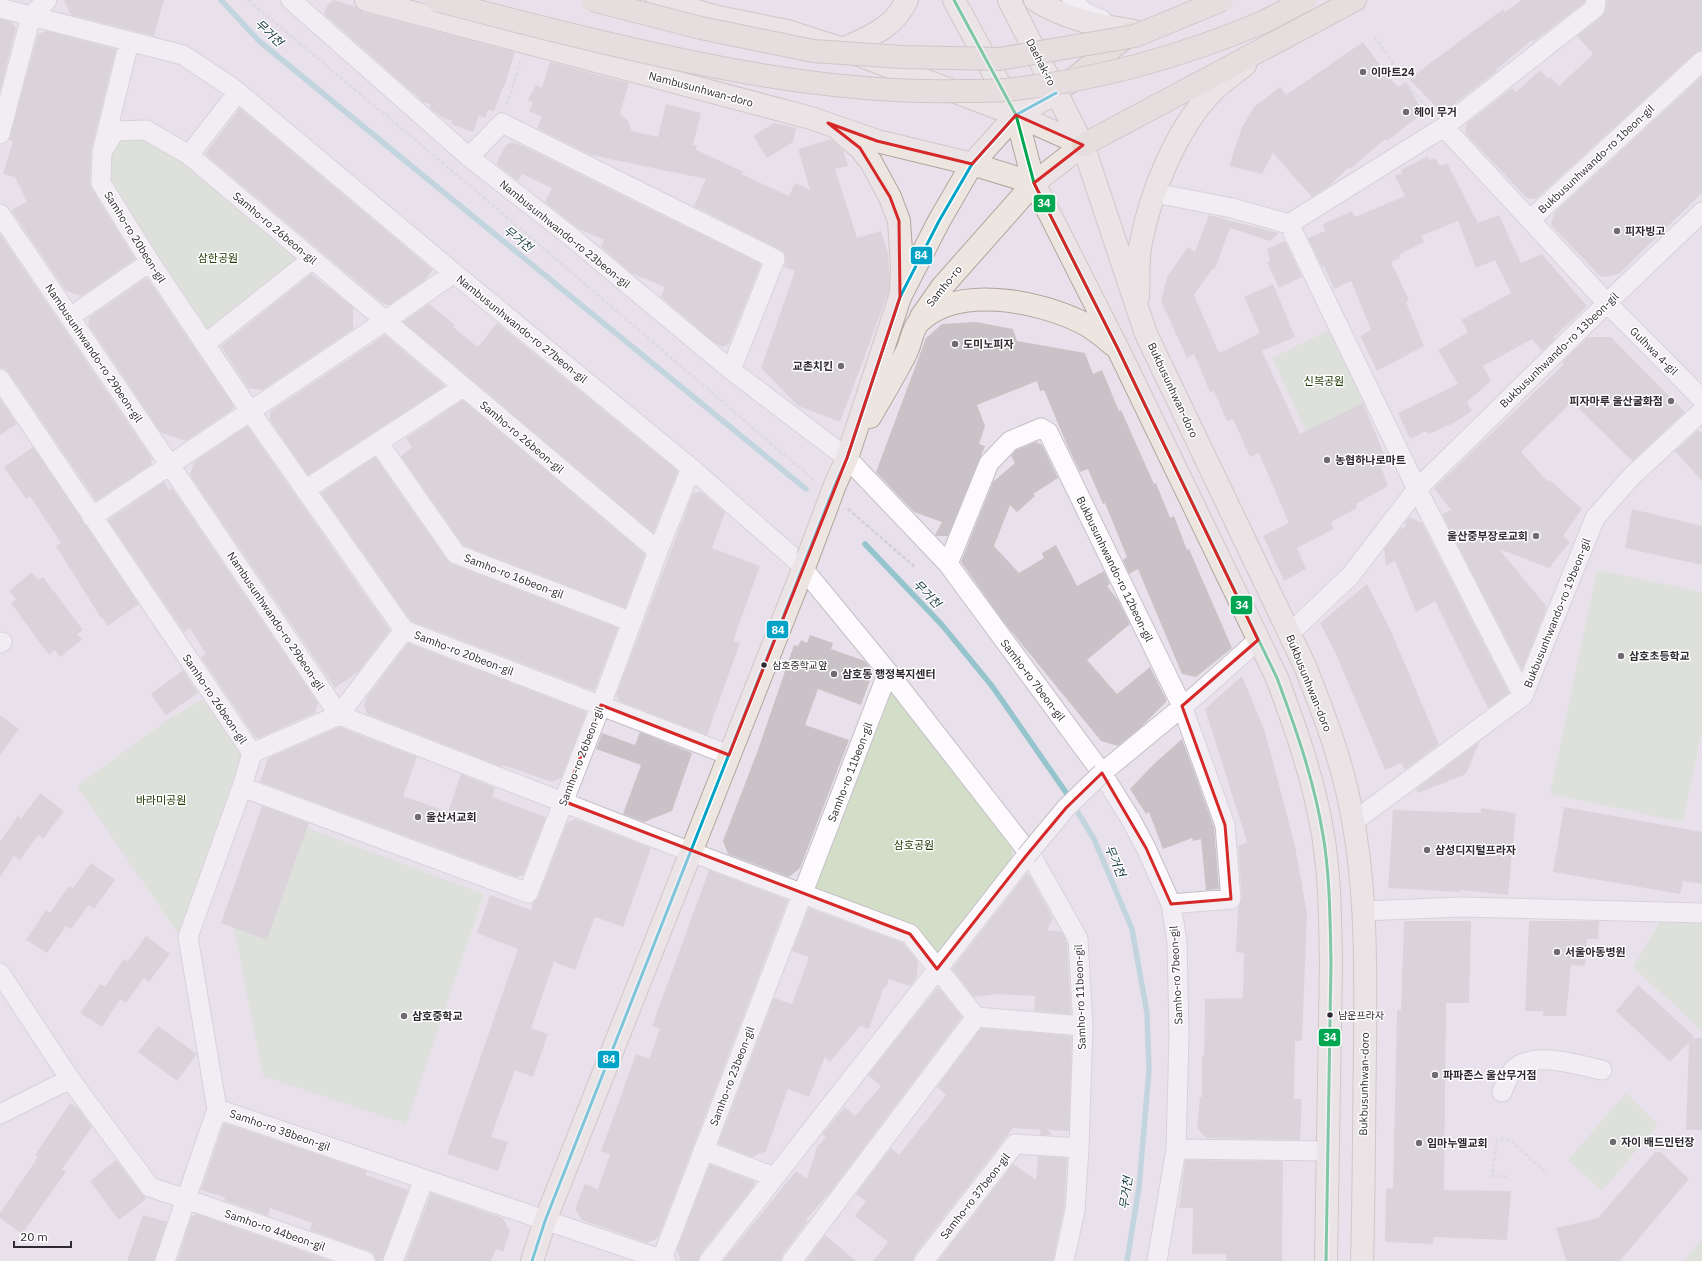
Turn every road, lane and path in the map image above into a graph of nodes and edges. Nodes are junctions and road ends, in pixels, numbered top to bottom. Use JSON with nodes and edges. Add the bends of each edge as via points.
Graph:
{"nodes":[{"id":1,"x":46,"y":0,"type":"edge"},
{"id":2,"x":248,"y":0,"type":"edge"},
{"id":3,"x":291,"y":0,"type":"edge"},
{"id":4,"x":366,"y":0,"type":"edge"},
{"id":5,"x":436,"y":0,"type":"edge"},
{"id":6,"x":592,"y":0,"type":"edge"},
{"id":7,"x":657,"y":0,"type":"edge"},
{"id":8,"x":907,"y":0,"type":"edge"},
{"id":9,"x":954,"y":0,"type":"edge"},
{"id":10,"x":1009,"y":0,"type":"edge"},
{"id":11,"x":1035,"y":0,"type":"edge"},
{"id":12,"x":1072,"y":0,"type":"edge"},
{"id":13,"x":1194,"y":0,"type":"edge"},
{"id":14,"x":1222,"y":0,"type":"edge"},
{"id":15,"x":1305,"y":0,"type":"edge"},
{"id":16,"x":1355,"y":0,"type":"edge"},
{"id":17,"x":1596,"y":0,"type":"edge"},
{"id":18,"x":0,"y":8,"type":"edge"},
{"id":19,"x":31,"y":16,"type":"junction"},
{"id":20,"x":1134,"y":31,"type":"junction"},
{"id":21,"x":1374,"y":37,"type":"dead end"},
{"id":22,"x":129,"y":42,"type":"junction"},
{"id":23,"x":843,"y":49,"type":"junction"},
{"id":24,"x":1265,"y":49,"type":"junction"},
{"id":25,"x":521,"y":57,"type":"dead end"},
{"id":26,"x":1702,"y":61,"type":"edge"},
{"id":27,"x":238,"y":92,"type":"junction"},
{"id":28,"x":1056,"y":93,"type":"junction"},
{"id":29,"x":1016,"y":115,"type":"junction"},
{"id":30,"x":502,"y":123,"type":"junction"},
{"id":31,"x":828,"y":123,"type":"junction"},
{"id":32,"x":1444,"y":127,"type":"junction"},
{"id":33,"x":0,"y":134,"type":"edge"},
{"id":34,"x":1083,"y":145,"type":"junction"},
{"id":35,"x":102,"y":152,"type":"junction"},
{"id":36,"x":189,"y":155,"type":"junction"},
{"id":37,"x":470,"y":157,"type":"junction"},
{"id":38,"x":972,"y":164,"type":"junction"},
{"id":39,"x":1034,"y":183,"type":"junction"},
{"id":40,"x":1155,"y":193,"type":"junction"},
{"id":41,"x":1702,"y":212,"type":"edge"},
{"id":42,"x":0,"y":214,"type":"edge"},
{"id":43,"x":1530,"y":220,"type":"junction"},
{"id":44,"x":1289,"y":224,"type":"junction"},
{"id":45,"x":312,"y":259,"type":"junction"},
{"id":46,"x":150,"y":262,"type":"junction"},
{"id":47,"x":454,"y":273,"type":"junction"},
{"id":48,"x":900,"y":297,"type":"junction"},
{"id":49,"x":1607,"y":303,"type":"junction"},
{"id":50,"x":1138,"y":310,"type":"junction"},
{"id":51,"x":70,"y":317,"type":"junction"},
{"id":52,"x":385,"y":321,"type":"junction"},
{"id":53,"x":918,"y":324,"type":"junction"},
{"id":54,"x":205,"y":344,"type":"junction"},
{"id":55,"x":1118,"y":349,"type":"junction"},
{"id":56,"x":731,"y":370,"type":"junction"},
{"id":57,"x":0,"y":379,"type":"edge"},
{"id":58,"x":463,"y":387,"type":"junction"},
{"id":59,"x":1702,"y":399,"type":"edge"},
{"id":60,"x":250,"y":411,"type":"junction"},
{"id":61,"x":1702,"y":411,"type":"edge"},
{"id":62,"x":378,"y":442,"type":"junction"},
{"id":63,"x":847,"y":458,"type":"junction"},
{"id":64,"x":170,"y":465,"type":"junction"},
{"id":65,"x":691,"y":468,"type":"junction"},
{"id":66,"x":1417,"y":489,"type":"junction"},
{"id":67,"x":305,"y":490,"type":"junction"},
{"id":68,"x":832,"y":491,"type":"junction"},
{"id":69,"x":92,"y":517,"type":"junction"},
{"id":70,"x":658,"y":551,"type":"junction"},
{"id":71,"x":805,"y":563,"type":"junction"},
{"id":72,"x":948,"y":564,"type":"junction"},
{"id":73,"x":915,"y":567,"type":"dead end"},
{"id":74,"x":632,"y":622,"type":"junction"},
{"id":75,"x":404,"y":630,"type":"junction"},
{"id":76,"x":1289,"y":634,"type":"junction"},
{"id":77,"x":1258,"y":640,"type":"junction"},
{"id":78,"x":888,"y":672,"type":"junction"},
{"id":79,"x":1523,"y":696,"type":"junction"},
{"id":80,"x":601,"y":705,"type":"junction"},
{"id":81,"x":1182,"y":706,"type":"junction"},
{"id":82,"x":339,"y":714,"type":"junction"},
{"id":83,"x":252,"y":753,"type":"junction"},
{"id":84,"x":729,"y":755,"type":"junction"},
{"id":85,"x":1102,"y":773,"type":"junction"},
{"id":86,"x":242,"y":787,"type":"junction"},
{"id":87,"x":563,"y":801,"type":"junction"},
{"id":88,"x":1353,"y":822,"type":"junction"},
{"id":89,"x":691,"y":852,"type":"junction"},
{"id":90,"x":803,"y":893,"type":"junction"},
{"id":91,"x":1171,"y":904,"type":"junction"},
{"id":92,"x":1363,"y":911,"type":"junction"},
{"id":93,"x":1702,"y":913,"type":"edge"},
{"id":94,"x":937,"y":969,"type":"junction"},
{"id":95,"x":0,"y":973,"type":"edge"},
{"id":96,"x":976,"y":1017,"type":"junction"},
{"id":97,"x":1083,"y":1026,"type":"junction"},
{"id":98,"x":1602,"y":1070,"type":"dead end"},
{"id":99,"x":70,"y":1079,"type":"junction"},
{"id":100,"x":1502,"y":1092,"type":"dead end"},
{"id":101,"x":217,"y":1109,"type":"junction"},
{"id":102,"x":0,"y":1114,"type":"edge"},
{"id":103,"x":1079,"y":1148,"type":"junction"},
{"id":104,"x":1176,"y":1149,"type":"junction"},
{"id":105,"x":703,"y":1150,"type":"junction"},
{"id":106,"x":1328,"y":1151,"type":"junction"},
{"id":107,"x":1547,"y":1174,"type":"dead end"},
{"id":108,"x":774,"y":1177,"type":"junction"},
{"id":109,"x":1507,"y":1177,"type":"dead end"},
{"id":110,"x":424,"y":1179,"type":"junction"},
{"id":111,"x":186,"y":1200,"type":"junction"},
{"id":112,"x":545,"y":1221,"type":"junction"},
{"id":113,"x":663,"y":1260,"type":"edge"},
{"id":114,"x":164,"y":1261,"type":"edge"},
{"id":115,"x":365,"y":1261,"type":"edge"},
{"id":116,"x":393,"y":1261,"type":"edge"},
{"id":117,"x":532,"y":1261,"type":"edge"},
{"id":118,"x":709,"y":1261,"type":"edge"},
{"id":119,"x":792,"y":1261,"type":"edge"},
{"id":120,"x":924,"y":1261,"type":"edge"},
{"id":121,"x":1064,"y":1261,"type":"edge"},
{"id":122,"x":1157,"y":1261,"type":"edge"},
{"id":123,"x":1326,"y":1261,"type":"edge"},
{"id":124,"x":1362,"y":1261,"type":"edge"}],
"edges":[{"from":1,"to":19,"type":"street"},
{"from":2,"to":68,"type":"path"},
{"from":3,"to":37,"type":"street","name":"Nambusunhwando-ro 23beon-gil"},
{"from":4,"to":31,"type":"main road","name":"Nambusunhwan-doro"},
{"from":5,"to":15,"type":"highway","bridge":true,"via":[[660,56],[756,75],[846,88],[924,92],[1005,90],[1103,75],[1184,52],[1262,22]]},
{"from":6,"to":14,"type":"highway","bridge":true,"via":[[701,28],[813,51],[902,57],[999,59],[1135,36]]},
{"from":7,"to":23,"type":"main road","via":[[718,17],[786,31]]},
{"from":8,"to":23,"type":"main road","via":[[883,30]]},
{"from":9,"to":29,"type":"main road"},
{"from":10,"to":28,"type":"main road","name":"Daehak-ro"},
{"from":11,"to":20,"type":"main road","via":[[1051,10],[1088,23]]},
{"from":12,"to":20,"type":"street","via":[[1094,18]]},
{"from":13,"to":20,"type":"highway"},
{"from":16,"to":24,"type":"highway"},
{"from":17,"to":32,"type":"street","via":[[1595,8]]},
{"from":18,"to":19,"type":"street","name":"Nambusunhwando-ro 27beon-gil"},
{"from":19,"to":22,"type":"street","name":"Nambusunhwando-ro 27beon-gil"},
{"from":19,"to":33,"type":"street"},
{"from":20,"to":28,"type":"highway"},
{"from":21,"to":32,"type":"path","via":[[1404,81]]},
{"from":22,"to":27,"type":"street","name":"Nambusunhwando-ro 27beon-gil","via":[[183,55]]},
{"from":22,"to":35,"type":"street","name":"Samho-ro 20beon-gil"},
{"from":23,"to":29,"type":"main road"},
{"from":24,"to":34,"type":"highway"},
{"from":24,"to":40,"type":"main road","via":[[1211,94],[1195,112],[1176,143]]},
{"from":25,"to":30,"type":"path"},
{"from":26,"to":43,"type":"street","name":"Bukbusunhwando-ro 1beon-gil"},
{"from":27,"to":36,"type":"street"},
{"from":27,"to":47,"type":"street","name":"Nambusunhwando-ro 27beon-gil"},
{"from":28,"to":29,"type":"main road","name":"Samho-ro"},
{"from":28,"to":34,"type":"main road","name":"Daehak-ro"},
{"from":29,"to":34,"type":"main road"},
{"from":29,"to":38,"type":"main road","name":"Samho-ro"},
{"from":29,"to":39,"type":"main road"},
{"from":30,"to":37,"type":"street"},
{"from":30,"to":56,"type":"street","via":[[775,259]]},
{"from":31,"to":38,"type":"main road","name":"Nambusunhwan-doro","via":[[877,141]]},
{"from":31,"to":48,"type":"main road","via":[[860,148],[871,162],[890,197],[899,221],[902,265]]},
{"from":32,"to":43,"type":"street","name":"Bukbusunhwando-ro 1beon-gil"},
{"from":32,"to":44,"type":"street"},
{"from":34,"to":39,"type":"main road","name":"Samho-ro"},
{"from":34,"to":50,"type":"main road","name":"Bukbusunhwan-doro"},
{"from":35,"to":36,"type":"street","name":"Samho-ro 26beon-gil","via":[[115,131],[146,130]]},
{"from":35,"to":46,"type":"street","name":"Samho-ro 20beon-gil","via":[[100,183]]},
{"from":36,"to":45,"type":"street","name":"Samho-ro 26beon-gil"},
{"from":37,"to":56,"type":"street","name":"Nambusunhwando-ro 23beon-gil"},
{"from":38,"to":39,"type":"main road","name":"Nambusunhwan-doro"},
{"from":38,"to":48,"type":"main road","name":"Samho-ro"},
{"from":39,"to":53,"type":"main road","name":"Samho-ro","via":[[942,287]]},
{"from":39,"to":55,"type":"main road"},
{"from":40,"to":44,"type":"street","via":[[1232,208]]},
{"from":40,"to":50,"type":"main road","via":[[1141,243]]},
{"from":41,"to":49,"type":"street","name":"Bukbusunhwando-ro 13beon-gil"},
{"from":42,"to":51,"type":"street","name":"Nambusunhwando-ro 29beon-gil"},
{"from":43,"to":49,"type":"street","name":"Gulhwa 4-gil"},
{"from":44,"to":66,"type":"street"},
{"from":45,"to":52,"type":"street","name":"Samho-ro 26beon-gil"},
{"from":45,"to":54,"type":"street"},
{"from":46,"to":51,"type":"street"},
{"from":46,"to":54,"type":"street","name":"Samho-ro 20beon-gil"},
{"from":47,"to":52,"type":"street"},
{"from":47,"to":65,"type":"street","name":"Nambusunhwando-ro 27beon-gil"},
{"from":48,"to":63,"type":"main road","name":"Samho-ro"},
{"from":49,"to":59,"type":"street","name":"Gulhwa 4-gil"},
{"from":49,"to":66,"type":"street","name":"Bukbusunhwando-ro 13beon-gil"},
{"from":50,"to":76,"type":"main road","name":"Bukbusunhwan-doro","via":[[1146,334]]},
{"from":51,"to":64,"type":"street","name":"Nambusunhwando-ro 29beon-gil"},
{"from":52,"to":58,"type":"street","name":"Samho-ro 26beon-gil"},
{"from":52,"to":60,"type":"street"},
{"from":53,"to":55,"type":"main road","via":[[929,314],[963,301],[1005,300],[1060,313],[1082,322]]},
{"from":53,"to":63,"type":"main road","name":"Samho-ro","via":[[906,352]]},
{"from":54,"to":60,"type":"street","name":"Samho-ro 20beon-gil"},
{"from":55,"to":77,"type":"main road"},
{"from":56,"to":63,"type":"street","name":"Nambusunhwando-ro 23beon-gil"},
{"from":57,"to":69,"type":"street","name":"Samho-ro 26beon-gil"},
{"from":58,"to":62,"type":"street"},
{"from":58,"to":70,"type":"street","name":"Samho-ro 26beon-gil"},
{"from":60,"to":64,"type":"street"},
{"from":60,"to":67,"type":"street","name":"Samho-ro 20beon-gil"},
{"from":61,"to":79,"type":"street","name":"Bukbusunhwando-ro 19beon-gil","via":[[1631,477],[1595,518]]},
{"from":62,"to":67,"type":"street"},
{"from":62,"to":74,"type":"street","name":"Samho-ro 16beon-gil","via":[[456,554]]},
{"from":63,"to":68,"type":"main road","name":"Samho-ro"},
{"from":63,"to":72,"type":"street","name":"Samho-ro 7beon-gil"},
{"from":64,"to":69,"type":"street"},
{"from":64,"to":82,"type":"street","name":"Nambusunhwando-ro 29beon-gil"},
{"from":65,"to":70,"type":"street"},
{"from":65,"to":71,"type":"street","name":"Nambusunhwando-ro 27beon-gil","via":[[796,560]]},
{"from":66,"to":76,"type":"street","name":"Bukbusunhwando-ro 13beon-gil","via":[[1350,576]]},
{"from":66,"to":79,"type":"street"},
{"from":67,"to":75,"type":"street","name":"Samho-ro 20beon-gil"},
{"from":68,"to":71,"type":"main road","name":"Samho-ro","bridge":true},
{"from":68,"to":73,"type":"path"},
{"from":69,"to":83,"type":"street","name":"Samho-ro 26beon-gil"},
{"from":70,"to":74,"type":"street","name":"Samho-ro 26beon-gil"},
{"from":71,"to":78,"type":"street","name":"Samho-ro 11beon-gil"},
{"from":71,"to":84,"type":"main road"},
{"from":72,"to":81,"type":"street","name":"Bukbusunhwando-ro 12beon-gil","via":[[989,463],[1010,441],[1041,428],[1048,432]]},
{"from":72,"to":85,"type":"street","name":"Samho-ro 7beon-gil"},
{"from":74,"to":80,"type":"street","name":"Samho-ro 26beon-gil"},
{"from":75,"to":80,"type":"street","name":"Samho-ro 20beon-gil"},
{"from":75,"to":82,"type":"street"},
{"from":76,"to":88,"type":"main road","name":"Bukbusunhwan-doro","via":[[1305,666],[1326,722],[1343,775]]},
{"from":77,"to":81,"type":"street"},
{"from":77,"to":106,"type":"main road","via":[[1277,678],[1298,734],[1313,786],[1323,835],[1331,962]]},
{"from":78,"to":90,"type":"street","name":"Samho-ro 11beon-gil"},
{"from":78,"to":97,"type":"street","name":"Samho-ro 11beon-gil","via":[[1032,857],[1078,939]]},
{"from":79,"to":88,"type":"street","name":"Bukbusunhwando-ro 19beon-gil"},
{"from":80,"to":84,"type":"street","name":"Samho-ro 20beon-gil"},
{"from":80,"to":87,"type":"street","name":"Samho-ro 26beon-gil"},
{"from":81,"to":85,"type":"street"},
{"from":81,"to":91,"type":"street","name":"Bukbusunhwando-ro 12beon-gil","via":[[1225,825],[1231,899]]},
{"from":82,"to":83,"type":"street"},
{"from":82,"to":87,"type":"street"},
{"from":83,"to":86,"type":"street","name":"Samho-ro 26beon-gil"},
{"from":84,"to":89,"type":"main road"},
{"from":85,"to":91,"type":"street","name":"Samho-ro 7beon-gil","via":[[1146,848]]},
{"from":85,"to":94,"type":"street","bridge":true,"via":[[1066,808]]},
{"from":86,"to":87,"type":"street","name":"Samho-ro 26beon-gil","via":[[528,893]]},
{"from":86,"to":101,"type":"street","name":"Samho-ro 38beon-gil","via":[[188,937]]},
{"from":87,"to":89,"type":"street"},
{"from":88,"to":92,"type":"main road","name":"Bukbusunhwan-doro"},
{"from":89,"to":90,"type":"street"},
{"from":89,"to":112,"type":"main road"},
{"from":90,"to":94,"type":"street","via":[[910,934]]},
{"from":90,"to":105,"type":"street","name":"Samho-ro 23beon-gil"},
{"from":91,"to":104,"type":"street","name":"Samho-ro 7beon-gil","via":[[1177,942],[1179,1035]]},
{"from":92,"to":93,"type":"street","via":[[1461,907]]},
{"from":92,"to":124,"type":"main road","name":"Bukbusunhwan-doro","via":[[1366,962]]},
{"from":94,"to":96,"type":"street"},
{"from":94,"to":108,"type":"street"},
{"from":95,"to":99,"type":"street","name":"Samho-ro 44beon-gil"},
{"from":96,"to":97,"type":"street"},
{"from":96,"to":119,"type":"street"},
{"from":97,"to":103,"type":"street","name":"Samho-ro 11beon-gil"},
{"from":98,"to":100,"type":"street","via":[[1560,1062],[1531,1060],[1514,1068]]},
{"from":99,"to":102,"type":"street"},
{"from":99,"to":111,"type":"street","name":"Samho-ro 44beon-gil","via":[[150,1187]]},
{"from":101,"to":110,"type":"street","name":"Samho-ro 38beon-gil"},
{"from":101,"to":111,"type":"street"},
{"from":103,"to":120,"type":"street","name":"Samho-ro 37beon-gil","via":[[1015,1144]]},
{"from":103,"to":121,"type":"street","name":"Samho-ro 11beon-gil","via":[[1075,1210]]},
{"from":104,"to":106,"type":"street"},
{"from":104,"to":122,"type":"street","name":"Samho-ro 7beon-gil"},
{"from":105,"to":108,"type":"street"},
{"from":105,"to":113,"type":"street","name":"Samho-ro 23beon-gil"},
{"from":106,"to":123,"type":"main road"},
{"from":107,"to":109,"type":"path","via":[[1510,1140],[1497,1140],[1492,1176]]},
{"from":108,"to":118,"type":"street"},
{"from":110,"to":112,"type":"street","name":"Samho-ro 38beon-gil"},
{"from":110,"to":116,"type":"street"},
{"from":111,"to":114,"type":"street"},
{"from":111,"to":115,"type":"street","name":"Samho-ro 44beon-gil"},
{"from":112,"to":113,"type":"street"},
{"from":112,"to":117,"type":"main road"}]}
